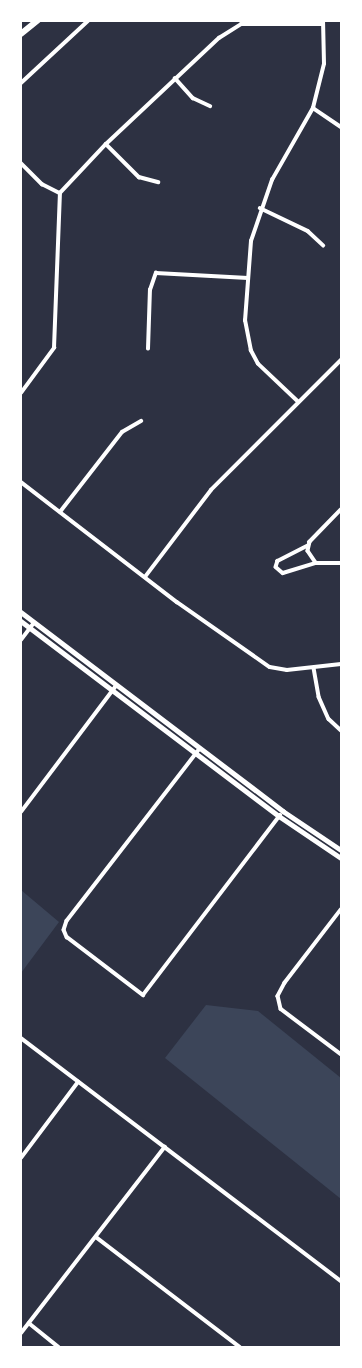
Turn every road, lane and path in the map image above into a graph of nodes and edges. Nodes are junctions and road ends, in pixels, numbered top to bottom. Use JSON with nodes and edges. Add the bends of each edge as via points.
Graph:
{"nodes":[{"id":1,"x":36,"y":21,"type":"edge"},
{"id":2,"x":88,"y":21,"type":"edge"},
{"id":3,"x":323,"y":22,"type":"edge"},
{"id":4,"x":240,"y":23,"type":"edge"},
{"id":5,"x":21,"y":34,"type":"edge"},
{"id":6,"x":174,"y":78,"type":"junction"},
{"id":7,"x":21,"y":83,"type":"edge"},
{"id":8,"x":210,"y":106,"type":"dead end"},
{"id":9,"x":313,"y":108,"type":"junction"},
{"id":10,"x":341,"y":127,"type":"edge"},
{"id":11,"x":106,"y":144,"type":"junction"},
{"id":12,"x":21,"y":163,"type":"edge"},
{"id":13,"x":158,"y":182,"type":"dead end"},
{"id":14,"x":60,"y":193,"type":"junction"},
{"id":15,"x":260,"y":208,"type":"junction"},
{"id":16,"x":323,"y":245,"type":"dead end"},
{"id":17,"x":248,"y":278,"type":"junction"},
{"id":18,"x":148,"y":349,"type":"dead end"},
{"id":19,"x":341,"y":360,"type":"edge"},
{"id":20,"x":21,"y":393,"type":"edge"},
{"id":21,"x":298,"y":402,"type":"junction"},
{"id":22,"x":141,"y":421,"type":"dead end"},
{"id":23,"x":21,"y":482,"type":"edge"},
{"id":24,"x":341,"y":510,"type":"edge"},
{"id":25,"x":60,"y":512,"type":"junction"},
{"id":26,"x":308,"y":546,"type":"junction"},
{"id":27,"x":316,"y":563,"type":"junction"},
{"id":28,"x":341,"y":563,"type":"edge"},
{"id":29,"x":145,"y":577,"type":"junction"},
{"id":30,"x":21,"y":612,"type":"edge"},
{"id":31,"x":21,"y":621,"type":"edge"},
{"id":32,"x":34,"y":623,"type":"junction"},
{"id":33,"x":30,"y":628,"type":"junction"},
{"id":34,"x":21,"y":640,"type":"edge"},
{"id":35,"x":341,"y":664,"type":"edge"},
{"id":36,"x":314,"y":668,"type":"junction"},
{"id":37,"x":116,"y":686,"type":"junction"},
{"id":38,"x":112,"y":691,"type":"junction"},
{"id":39,"x":341,"y":730,"type":"edge"},
{"id":40,"x":200,"y":749,"type":"junction"},
{"id":41,"x":196,"y":754,"type":"junction"},
{"id":42,"x":283,"y":811,"type":"junction"},
{"id":43,"x":21,"y":812,"type":"edge"},
{"id":44,"x":279,"y":816,"type":"junction"},
{"id":45,"x":341,"y":850,"type":"edge"},
{"id":46,"x":341,"y":858,"type":"edge"},
{"id":47,"x":341,"y":910,"type":"edge"},
{"id":48,"x":21,"y":1038,"type":"edge"},
{"id":49,"x":341,"y":1054,"type":"edge"},
{"id":50,"x":78,"y":1082,"type":"junction"},
{"id":51,"x":164,"y":1147,"type":"junction"},
{"id":52,"x":21,"y":1158,"type":"edge"},
{"id":53,"x":96,"y":1238,"type":"junction"},
{"id":54,"x":341,"y":1281,"type":"edge"},
{"id":55,"x":29,"y":1323,"type":"junction"},
{"id":56,"x":21,"y":1333,"type":"edge"},
{"id":57,"x":59,"y":1347,"type":"edge"},
{"id":58,"x":240,"y":1347,"type":"edge"}],
"edges":[{"from":1,"to":5,"type":"main road"},
{"from":2,"to":7,"type":"street"},
{"from":3,"to":4,"type":"street"},
{"from":3,"to":9,"type":"street","via":[[324,64]]},
{"from":4,"to":6,"type":"street"},
{"from":6,"to":8,"type":"street","via":[[193,98]]},
{"from":6,"to":11,"type":"street"},
{"from":9,"to":10,"type":"street"},
{"from":9,"to":15,"type":"street","via":[[272,180]]},
{"from":11,"to":13,"type":"street","via":[[139,177]]},
{"from":11,"to":14,"type":"street"},
{"from":12,"to":14,"type":"street","via":[[42,184]]},
{"from":14,"to":20,"type":"street","via":[[54,348]]},
{"from":15,"to":16,"type":"street","via":[[308,231]]},
{"from":15,"to":17,"type":"street","via":[[251,241]]},
{"from":17,"to":18,"type":"street","via":[[156,273],[150,290]]},
{"from":17,"to":21,"type":"street","via":[[245,320],[251,351],[258,364]]},
{"from":19,"to":21,"type":"street"},
{"from":21,"to":29,"type":"street","via":[[211,490]]},
{"from":22,"to":25,"type":"street","via":[[122,432]]},
{"from":23,"to":25,"type":"street"},
{"from":24,"to":26,"type":"street"},
{"from":25,"to":29,"type":"street"},
{"from":26,"to":27,"type":"street","via":[[309,556]]},
{"from":26,"to":27,"type":"street","via":[[278,561],[276,567],[283,573]]},
{"from":27,"to":28,"type":"street"},
{"from":29,"to":36,"type":"street","via":[[270,667],[287,670]]},
{"from":30,"to":32,"type":"street"},
{"from":31,"to":33,"type":"street"},
{"from":32,"to":33,"type":"street"},
{"from":32,"to":37,"type":"street"},
{"from":33,"to":34,"type":"street"},
{"from":33,"to":38,"type":"street"},
{"from":35,"to":36,"type":"street"},
{"from":36,"to":39,"type":"street","via":[[319,697],[326,713]]},
{"from":37,"to":38,"type":"street"},
{"from":37,"to":40,"type":"street"},
{"from":38,"to":41,"type":"street"},
{"from":38,"to":43,"type":"street"},
{"from":40,"to":41,"type":"street"},
{"from":40,"to":42,"type":"street"},
{"from":41,"to":44,"type":"street"},
{"from":41,"to":44,"type":"street","via":[[67,921],[64,930],[67,937],[143,995]]},
{"from":42,"to":44,"type":"street"},
{"from":42,"to":45,"type":"street"},
{"from":44,"to":46,"type":"street"},
{"from":47,"to":49,"type":"street","via":[[285,983],[278,996],[281,1010]]},
{"from":48,"to":50,"type":"street"},
{"from":50,"to":51,"type":"street"},
{"from":50,"to":52,"type":"street"},
{"from":51,"to":53,"type":"street"},
{"from":51,"to":54,"type":"street"},
{"from":53,"to":55,"type":"street"},
{"from":53,"to":58,"type":"street"},
{"from":55,"to":56,"type":"street"},
{"from":55,"to":57,"type":"street"}]}
